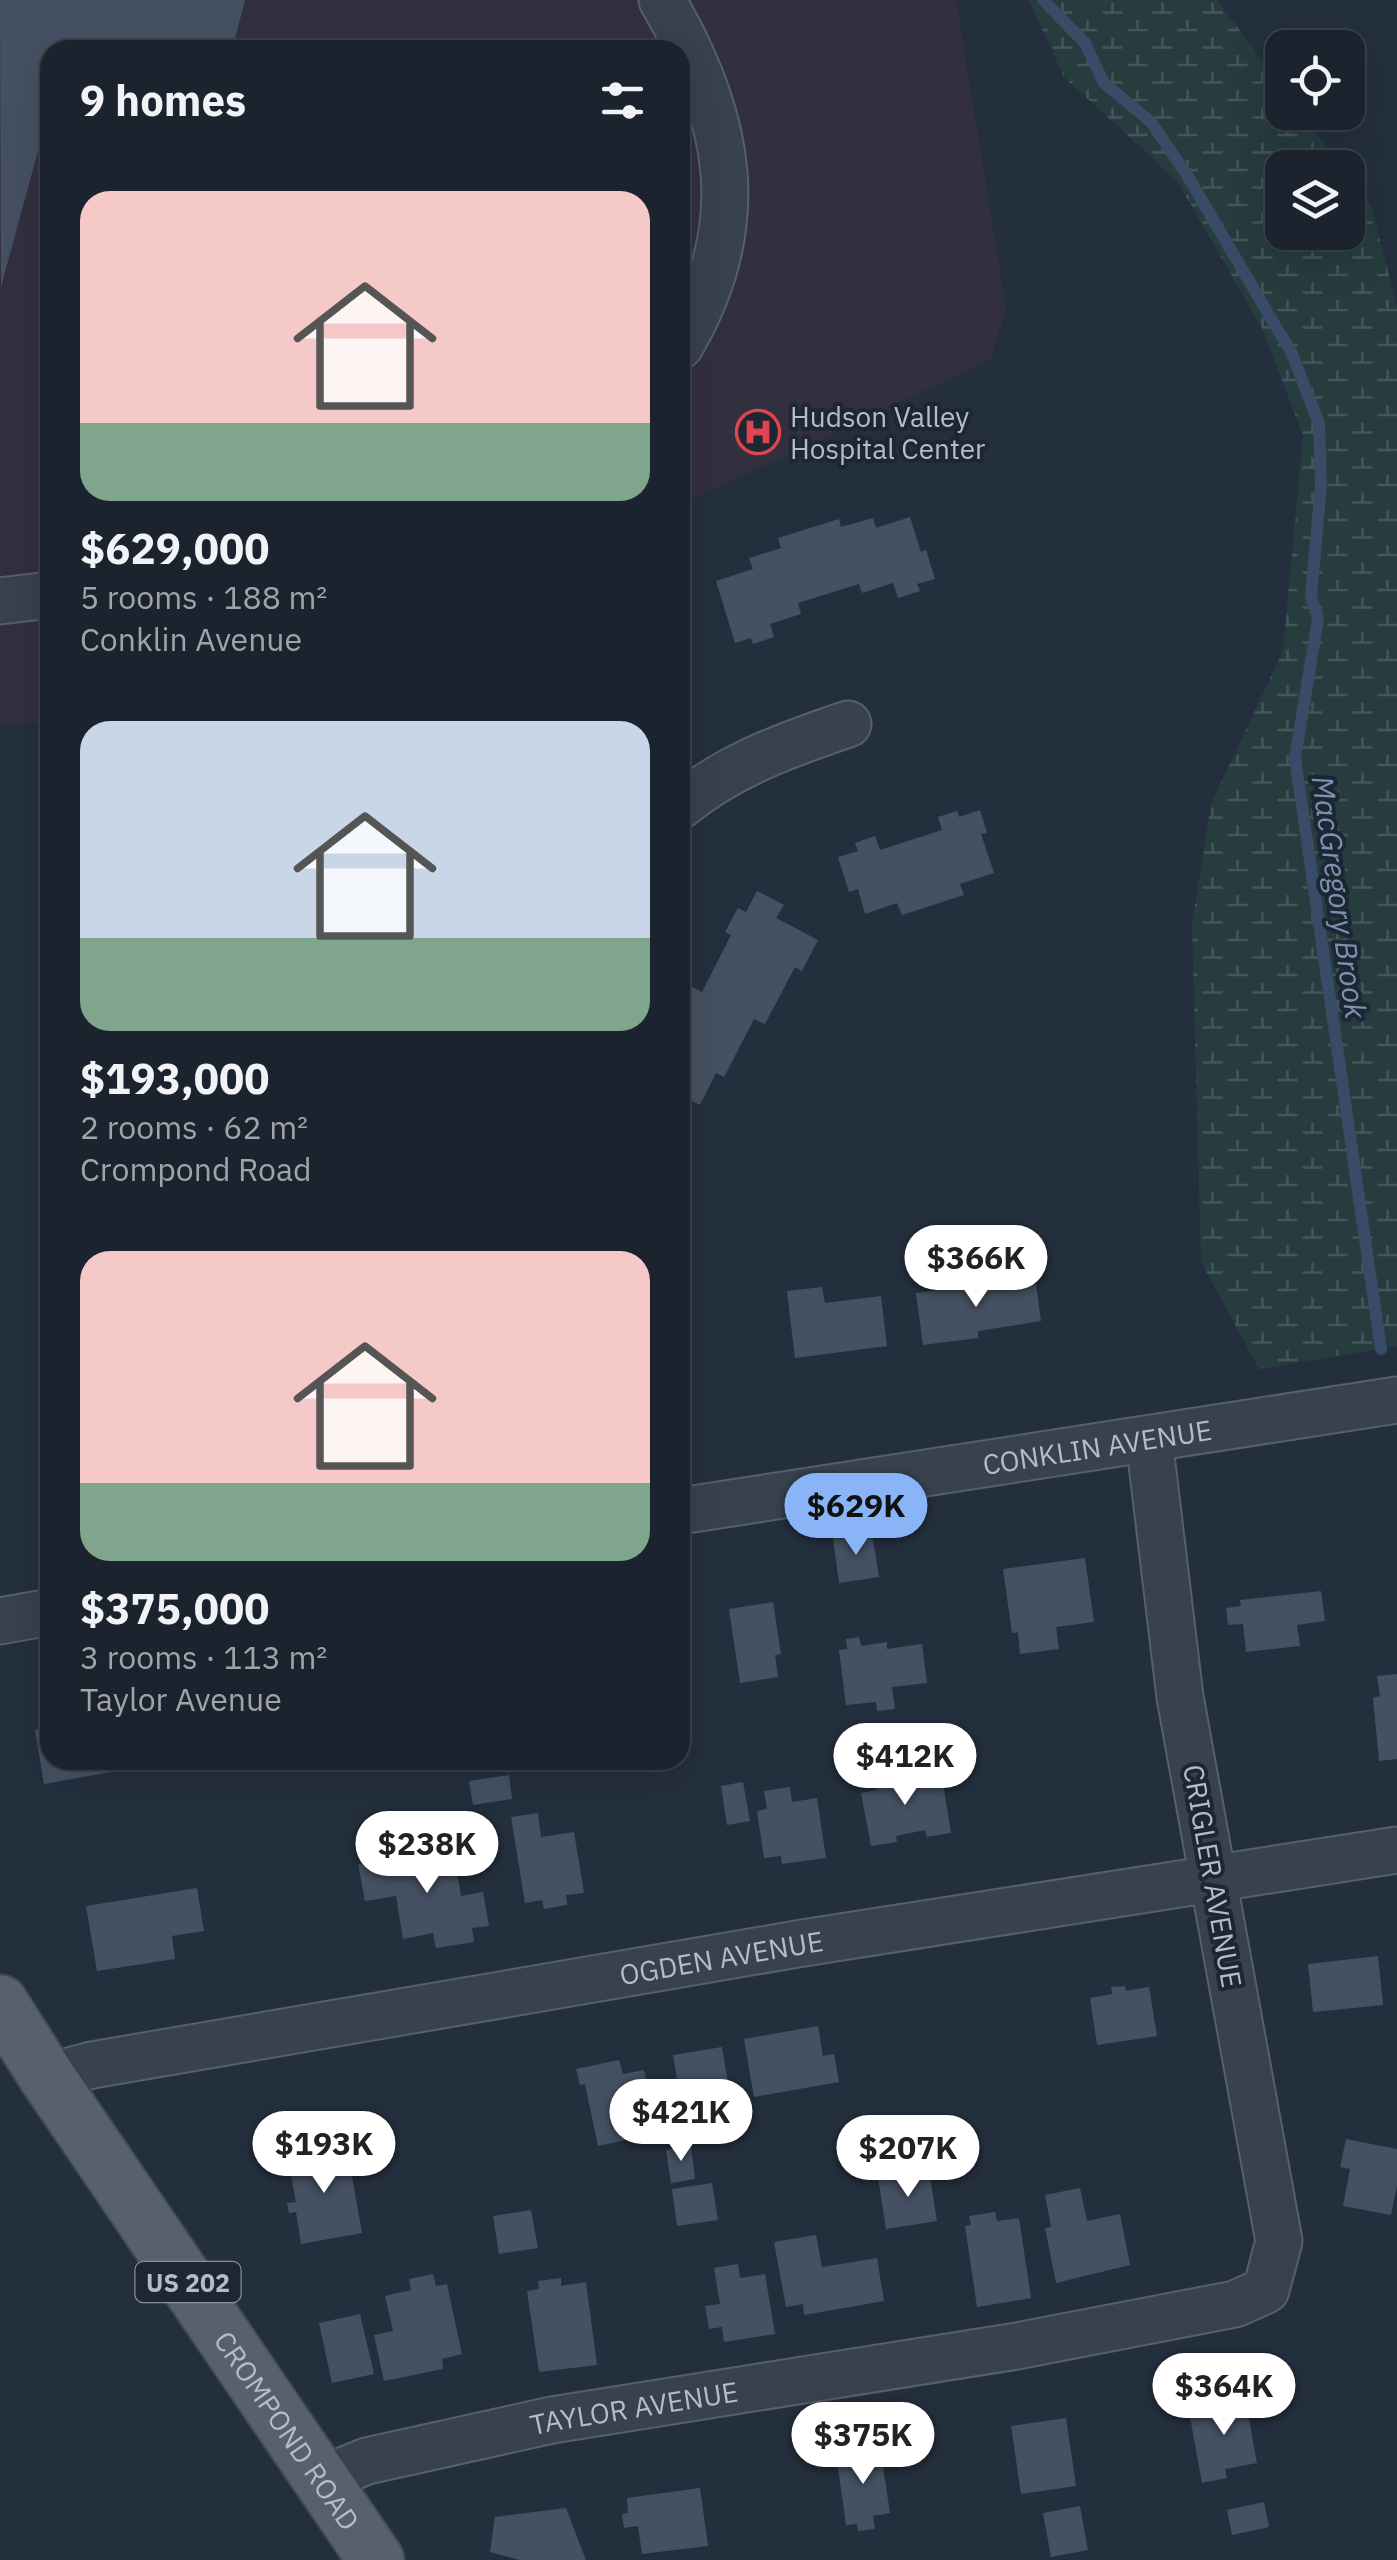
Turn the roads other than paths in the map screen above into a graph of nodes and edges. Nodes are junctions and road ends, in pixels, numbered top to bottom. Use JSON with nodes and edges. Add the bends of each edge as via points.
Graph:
{"nodes":[{"id":1,"x":662,"y":0,"type":"edge"},
{"id":2,"x":683,"y":40,"type":"edge"},
{"id":3,"x":690,"y":53,"type":"edge"},
{"id":4,"x":690,"y":329,"type":"edge"},
{"id":5,"x":40,"y":595,"type":"edge"},
{"id":6,"x":0,"y":601,"type":"edge"},
{"id":7,"x":848,"y":724,"type":"dead end"},
{"id":8,"x":690,"y":797,"type":"edge"},
{"id":9,"x":1397,"y":1400,"type":"edge"},
{"id":10,"x":1149,"y":1439,"type":"junction"},
{"id":11,"x":690,"y":1508,"type":"edge"},
{"id":12,"x":40,"y":1614,"type":"edge"},
{"id":13,"x":0,"y":1622,"type":"edge"},
{"id":14,"x":1397,"y":1850,"type":"edge"},
{"id":15,"x":1215,"y":1881,"type":"junction"},
{"id":16,"x":0,"y":2003,"type":"edge"},
{"id":17,"x":47,"y":2077,"type":"junction"},
{"id":18,"x":1247,"y":2300,"type":"joint"},
{"id":19,"x":323,"y":2479,"type":"junction"},
{"id":20,"x":376,"y":2560,"type":"edge"}],
"edges":[{"from":1,"to":2,"type":"street"},
{"from":3,"to":4,"type":"street","via":[[718,125],[726,172],[726,224],[716,269]]},
{"from":5,"to":6,"type":"street"},
{"from":7,"to":8,"type":"street","via":[[745,764]]},
{"from":9,"to":10,"type":"street","name":"CONKLIN AVENUE"},
{"from":10,"to":11,"type":"street","name":"CONKLIN AVENUE"},
{"from":10,"to":15,"type":"street","name":"CRIGLER AVENUE","via":[[1180,1697]]},
{"from":12,"to":13,"type":"street"},
{"from":14,"to":15,"type":"street","name":"OGDEN AVENUE"},
{"from":15,"to":17,"type":"street","name":"OGDEN AVENUE","via":[[802,1943]]},
{"from":15,"to":18,"type":"street","name":"CRIGLER AVENUE","via":[[1278,2241],[1266,2290]]},
{"from":16,"to":17,"type":"main road","name":"CROMPOND ROAD","number":"US 202"},
{"from":17,"to":19,"type":"main road","name":"CROMPOND ROAD","number":"US 202"},
{"from":18,"to":19,"type":"street","name":"TAYLOR AVENUE","via":[[1017,2346],[552,2420],[366,2461]]},
{"from":19,"to":20,"type":"main road","name":"CROMPOND ROAD","number":"US 202"}]}
